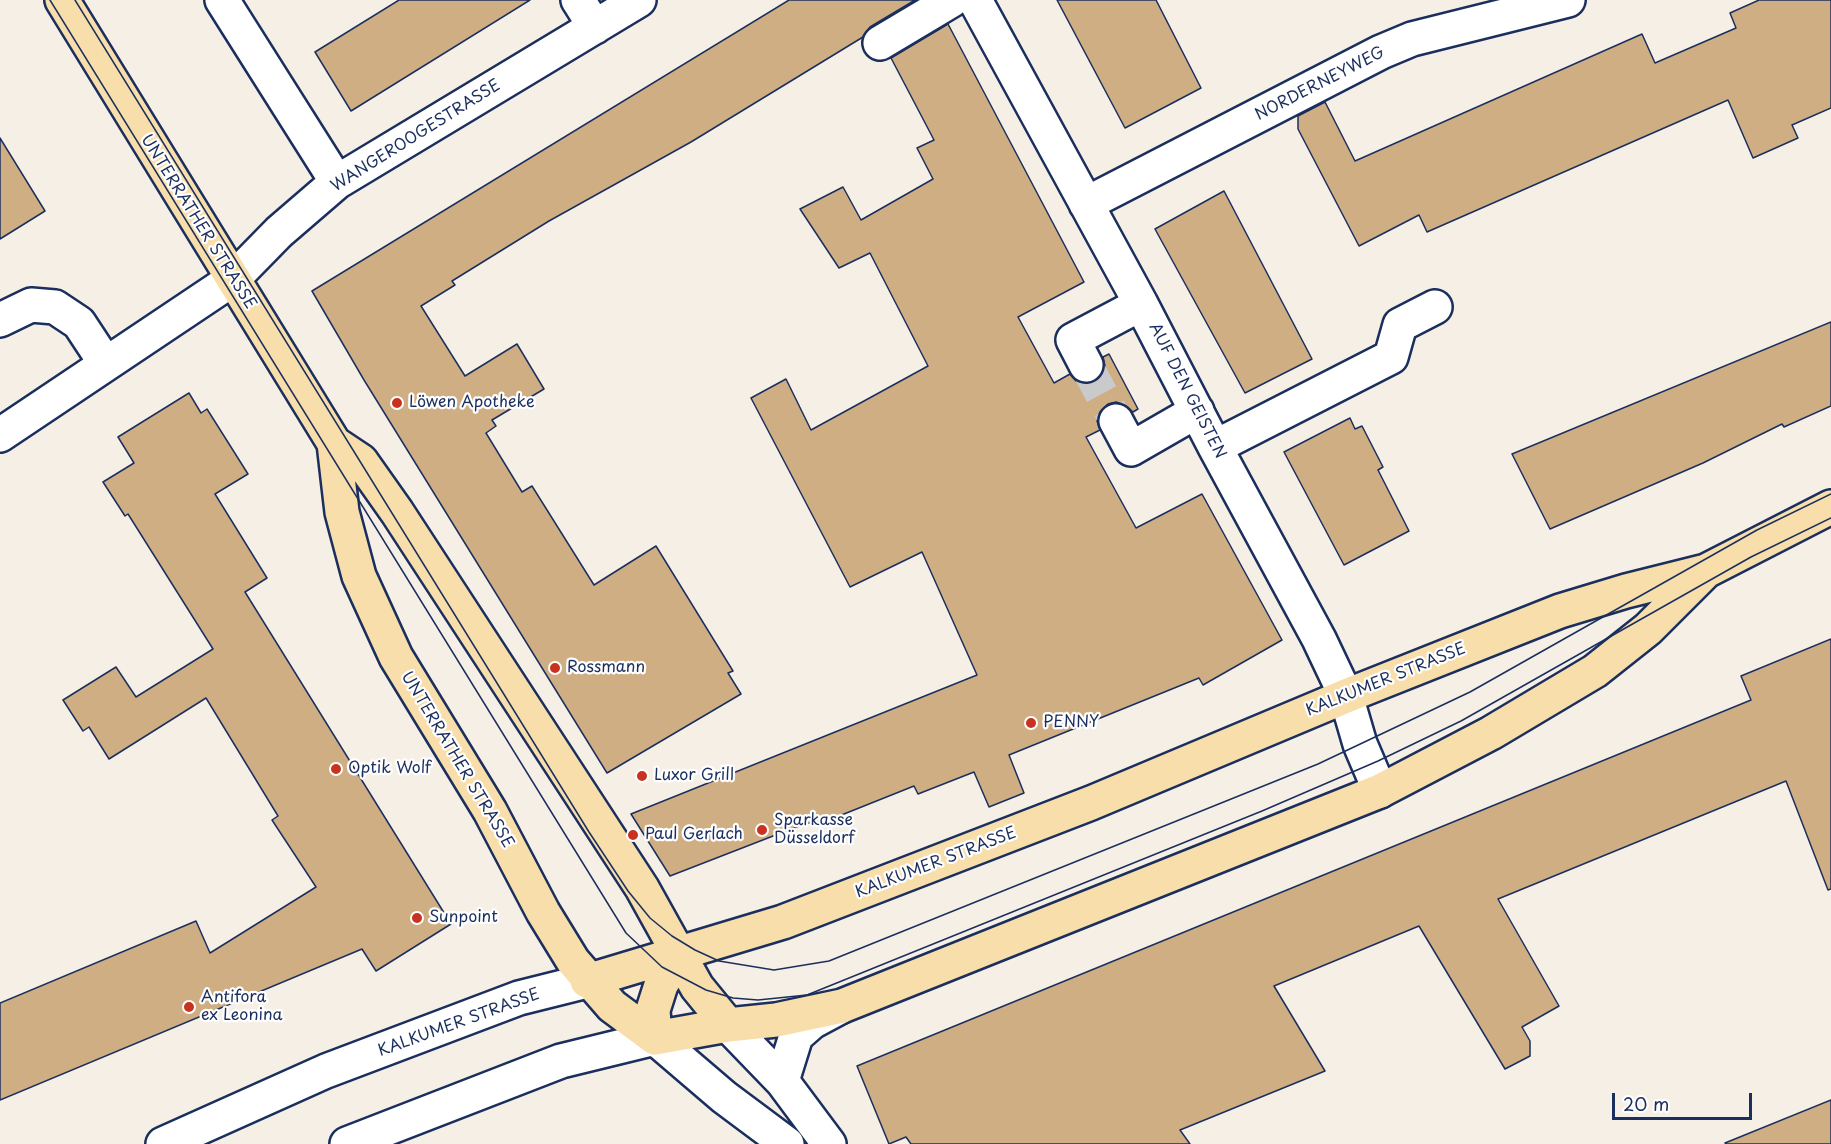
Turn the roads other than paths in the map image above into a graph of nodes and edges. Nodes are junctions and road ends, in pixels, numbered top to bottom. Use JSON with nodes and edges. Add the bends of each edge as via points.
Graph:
{"nodes":[{"id":1,"x":62,"y":0,"type":"edge"},
{"id":2,"x":222,"y":0,"type":"edge"},
{"id":3,"x":578,"y":0,"type":"edge"},
{"id":4,"x":639,"y":0,"type":"edge"},
{"id":5,"x":952,"y":0,"type":"edge"},
{"id":6,"x":975,"y":0,"type":"edge"},
{"id":7,"x":1568,"y":0,"type":"edge"},
{"id":8,"x":595,"y":27,"type":"junction"},
{"id":9,"x":880,"y":43,"type":"dead end"},
{"id":10,"x":338,"y":182,"type":"junction"},
{"id":11,"x":1086,"y":204,"type":"junction"},
{"id":12,"x":233,"y":279,"type":"junction"},
{"id":13,"x":1141,"y":304,"type":"junction"},
{"id":14,"x":1435,"y":307,"type":"dead end"},
{"id":15,"x":0,"y":320,"type":"edge"},
{"id":16,"x":106,"y":364,"type":"junction"},
{"id":17,"x":1086,"y":365,"type":"tunnel mouth"},
{"id":18,"x":1197,"y":411,"type":"junction"},
{"id":19,"x":1116,"y":421,"type":"tunnel mouth"},
{"id":20,"x":0,"y":435,"type":"edge"},
{"id":21,"x":334,"y":443,"type":"junction"},
{"id":22,"x":1215,"y":447,"type":"junction"},
{"id":23,"x":1831,"y":507,"type":"edge"},
{"id":24,"x":1706,"y":571,"type":"junction"},
{"id":25,"x":1346,"y":696,"type":"junction"},
{"id":26,"x":1380,"y":791,"type":"junction"},
{"id":27,"x":678,"y":956,"type":"junction"},
{"id":28,"x":587,"y":981,"type":"junction"},
{"id":29,"x":842,"y":1006,"type":"junction"},
{"id":30,"x":728,"y":1025,"type":"junction"},
{"id":31,"x":655,"y":1038,"type":"junction"},
{"id":32,"x":782,"y":1081,"type":"junction"},
{"id":33,"x":163,"y":1144,"type":"edge"},
{"id":34,"x":347,"y":1144,"type":"edge"},
{"id":35,"x":787,"y":1144,"type":"edge"},
{"id":36,"x":829,"y":1144,"type":"edge"}],
"edges":[{"from":1,"to":12,"type":"main road","name":"UNTERRATHER STRASSE"},
{"from":2,"to":10,"type":"street"},
{"from":3,"to":8,"type":"street"},
{"from":4,"to":8,"type":"street","name":"WANGEROOGESTRASSE"},
{"from":5,"to":9,"type":"street"},
{"from":6,"to":11,"type":"street","name":"AUF DEN GEISTEN"},
{"from":7,"to":11,"type":"street","name":"NORDERNEYWEG","via":[[1412,39],[1381,52]]},
{"from":8,"to":10,"type":"street","name":"WANGEROOGESTRASSE"},
{"from":10,"to":12,"type":"street","name":"WANGEROOGESTRASSE","via":[[279,232]]},
{"from":11,"to":13,"type":"street","name":"AUF DEN GEISTEN"},
{"from":12,"to":16,"type":"street","name":"WANGEROOGESTRASSE"},
{"from":12,"to":21,"type":"main road","name":"UNTERRATHER STRASSE"},
{"from":13,"to":17,"type":"street","via":[[1073,340]]},
{"from":13,"to":18,"type":"street","name":"AUF DEN GEISTEN"},
{"from":14,"to":22,"type":"street","via":[[1400,325],[1391,357]]},
{"from":15,"to":16,"type":"street","via":[[31,304],[55,307],[79,323]]},
{"from":16,"to":20,"type":"street","name":"WANGEROOGESTRASSE"},
{"from":18,"to":19,"type":"street","via":[[1131,449]]},
{"from":18,"to":22,"type":"street","name":"AUF DEN GEISTEN"},
{"from":21,"to":27,"type":"main road","name":"UNTERRATHER STRASSE","via":[[361,460],[397,512],[642,888]]},
{"from":21,"to":28,"type":"main road","name":"UNTERRATHER STRASSE","via":[[342,512],[359,576],[396,657]]},
{"from":22,"to":25,"type":"street","name":"AUF DEN GEISTEN"},
{"from":23,"to":24,"type":"main road","name":"KALKUMER STRASSE"},
{"from":24,"to":25,"type":"main road","name":"KALKUMER STRASSE","via":[[1560,611]]},
{"from":24,"to":26,"type":"main road","name":"KALKUMER STRASSE","via":[[1648,629],[1595,671],[1491,733]]},
{"from":25,"to":26,"type":"street","name":"AUF DEN GEISTEN"},
{"from":25,"to":27,"type":"main road","name":"KALKUMER STRASSE","via":[[1091,803],[783,922]]},
{"from":26,"to":29,"type":"main road","name":"KALKUMER STRASSE"},
{"from":27,"to":28,"type":"main road","name":"KALKUMER STRASSE"},
{"from":27,"to":30,"type":"main road","name":"UNTERRATHER STRASSE"},
{"from":27,"to":31,"type":"main road","via":[[661,985],[653,1010]]},
{"from":28,"to":31,"type":"main road","name":"UNTERRATHER STRASSE","via":[[612,1006]]},
{"from":28,"to":33,"type":"street","name":"KALKUMER STRASSE","via":[[519,998],[326,1071]]},
{"from":29,"to":30,"type":"main road","name":"KALKUMER STRASSE"},
{"from":29,"to":32,"type":"street","via":[[796,1036]]},
{"from":30,"to":31,"type":"main road","name":"KALKUMER STRASSE"},
{"from":30,"to":32,"type":"street"},
{"from":31,"to":34,"type":"street","name":"KALKUMER STRASSE","via":[[561,1061]]},
{"from":31,"to":35,"type":"street"},
{"from":32,"to":36,"type":"street"}]}
